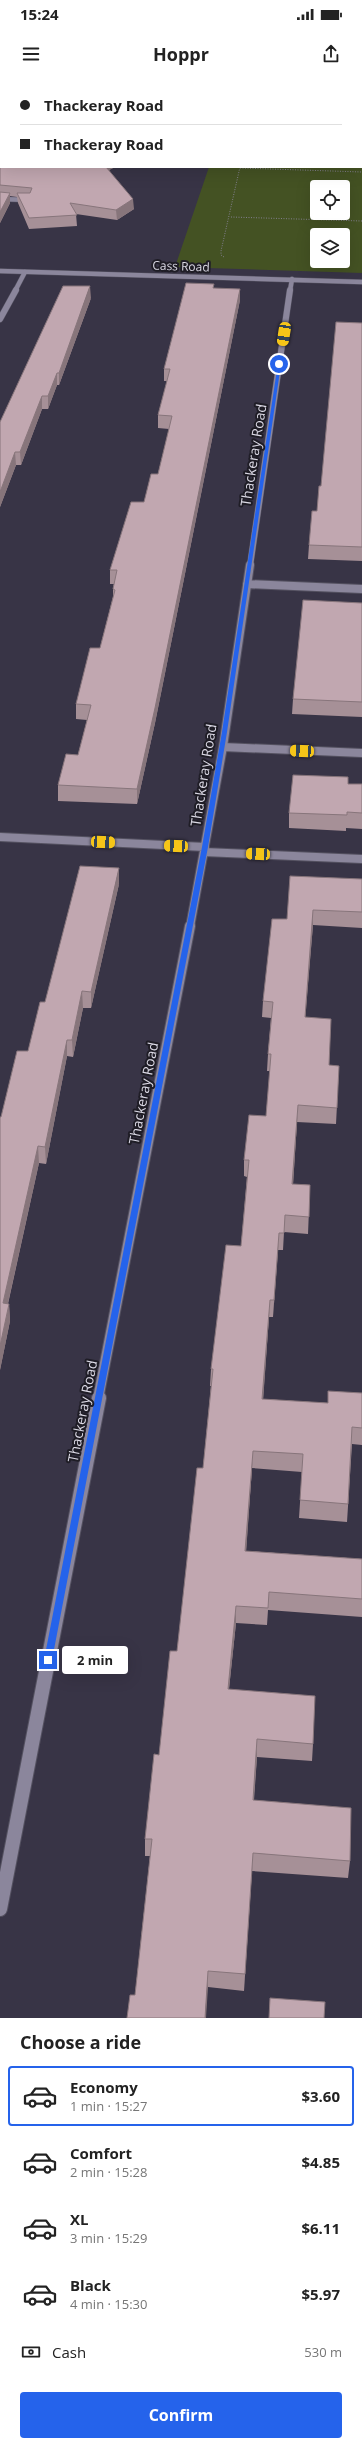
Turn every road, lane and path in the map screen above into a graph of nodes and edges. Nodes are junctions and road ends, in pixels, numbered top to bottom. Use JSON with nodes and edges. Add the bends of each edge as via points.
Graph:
{"nodes":[{"id":1,"x":240,"y":168,"type":"edge"},
{"id":2,"x":362,"y":172,"type":"edge"},
{"id":3,"x":0,"y":199,"type":"edge"},
{"id":4,"x":29,"y":200,"type":"edge"},
{"id":5,"x":231,"y":217,"type":"junction"},
{"id":6,"x":362,"y":221,"type":"edge"},
{"id":7,"x":226,"y":258,"type":"dead end"},
{"id":8,"x":0,"y":271,"type":"edge"},
{"id":9,"x":25,"y":272,"type":"junction"},
{"id":10,"x":292,"y":279,"type":"junction"},
{"id":11,"x":362,"y":282,"type":"edge"},
{"id":12,"x":0,"y":319,"type":"edge"},
{"id":13,"x":247,"y":584,"type":"junction"},
{"id":14,"x":362,"y":589,"type":"edge"},
{"id":15,"x":222,"y":747,"type":"junction"},
{"id":16,"x":362,"y":753,"type":"edge"},
{"id":17,"x":0,"y":837,"type":"edge"},
{"id":18,"x":205,"y":849,"type":"junction"},
{"id":19,"x":362,"y":859,"type":"edge"},
{"id":20,"x":0,"y":1909,"type":"edge"}],
"edges":[{"from":1,"to":2,"type":"path"},
{"from":1,"to":5,"type":"path"},
{"from":3,"to":4,"type":"street"},
{"from":5,"to":6,"type":"path"},
{"from":5,"to":7,"type":"path","via":[[221,255]]},
{"from":8,"to":9,"type":"street","name":"Cass Road"},
{"from":9,"to":10,"type":"street","name":"Cass Road"},
{"from":9,"to":12,"type":"street"},
{"from":10,"to":11,"type":"street","name":"Cass Road"},
{"from":10,"to":13,"type":"street","name":"Thackeray Road"},
{"from":13,"to":14,"type":"street"},
{"from":13,"to":15,"type":"street","name":"Thackeray Road"},
{"from":15,"to":16,"type":"street"},
{"from":15,"to":18,"type":"street","name":"Thackeray Road"},
{"from":17,"to":18,"type":"street"},
{"from":18,"to":19,"type":"street"},
{"from":18,"to":20,"type":"street","name":"Thackeray Road"}]}
